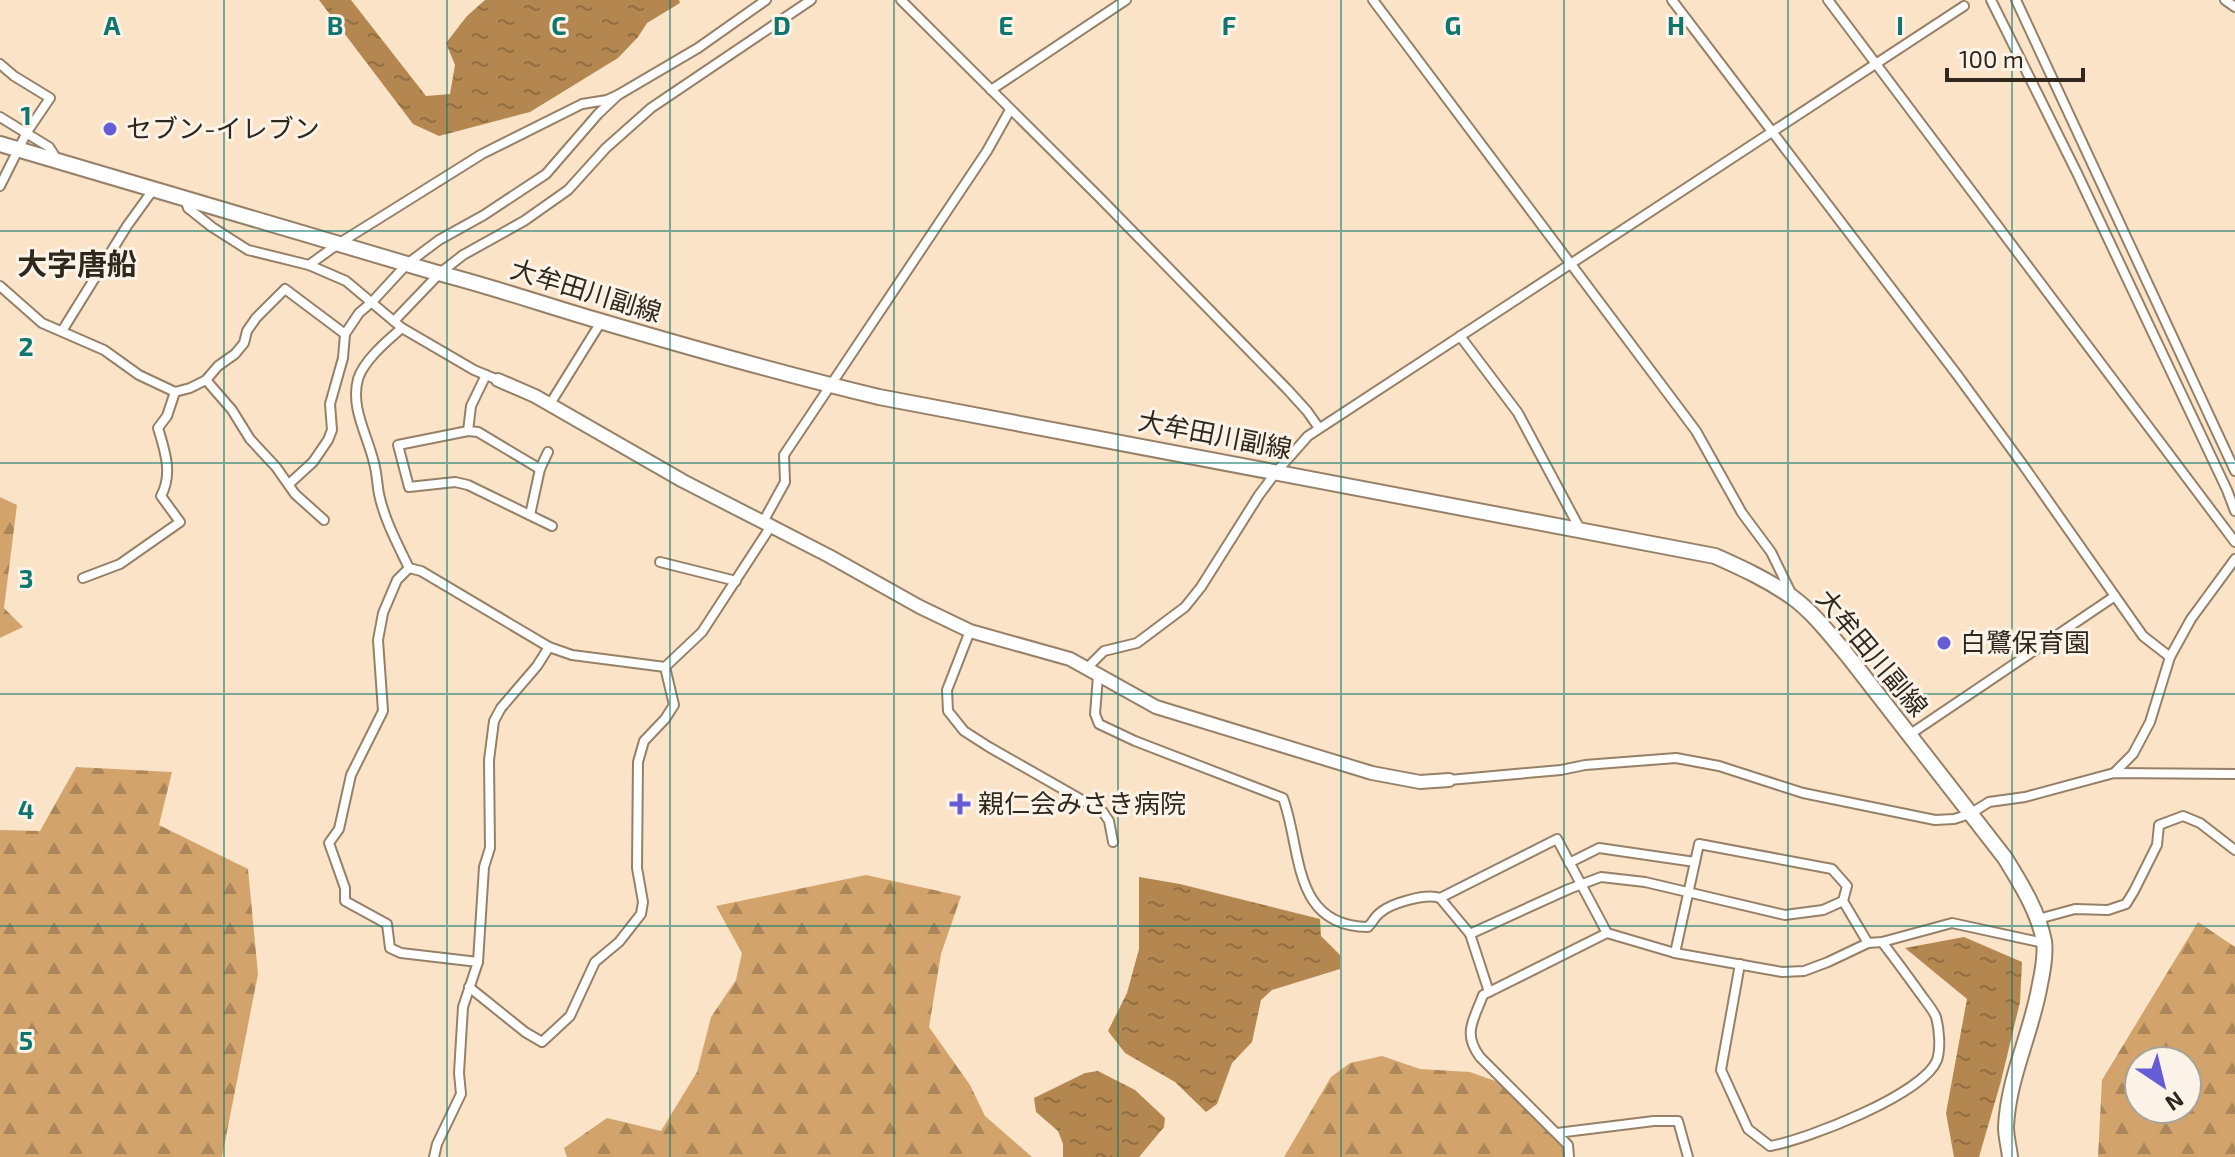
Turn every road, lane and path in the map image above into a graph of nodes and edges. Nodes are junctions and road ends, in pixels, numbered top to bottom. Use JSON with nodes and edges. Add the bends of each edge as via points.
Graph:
{"nodes":[{"id":1,"x":766,"y":0,"type":"edge"},
{"id":2,"x":811,"y":0,"type":"edge"},
{"id":3,"x":901,"y":0,"type":"edge"},
{"id":4,"x":1126,"y":0,"type":"edge"},
{"id":5,"x":1373,"y":0,"type":"edge"},
{"id":6,"x":1672,"y":0,"type":"edge"},
{"id":7,"x":1828,"y":0,"type":"edge"},
{"id":8,"x":1991,"y":0,"type":"edge"},
{"id":9,"x":2016,"y":0,"type":"edge"},
{"id":10,"x":2225,"y":0,"type":"edge"},
{"id":11,"x":1964,"y":6,"type":"dead end"},
{"id":12,"x":2235,"y":7,"type":"edge"},
{"id":13,"x":1876,"y":63,"type":"junction"},
{"id":14,"x":0,"y":64,"type":"edge"},
{"id":15,"x":991,"y":90,"type":"junction"},
{"id":16,"x":618,"y":95,"type":"junction"},
{"id":17,"x":1010,"y":110,"type":"junction"},
{"id":18,"x":0,"y":117,"type":"edge"},
{"id":19,"x":1772,"y":131,"type":"junction"},
{"id":20,"x":27,"y":132,"type":"junction"},
{"id":21,"x":0,"y":144,"type":"edge"},
{"id":22,"x":18,"y":150,"type":"junction"},
{"id":23,"x":58,"y":162,"type":"junction"},
{"id":24,"x":0,"y":186,"type":"edge"},
{"id":25,"x":153,"y":190,"type":"junction"},
{"id":26,"x":184,"y":198,"type":"junction"},
{"id":27,"x":338,"y":244,"type":"junction"},
{"id":28,"x":1571,"y":263,"type":"junction"},
{"id":29,"x":410,"y":264,"type":"junction"},
{"id":30,"x":309,"y":265,"type":"junction"},
{"id":31,"x":437,"y":273,"type":"junction"},
{"id":32,"x":0,"y":286,"type":"edge"},
{"id":33,"x":372,"y":302,"type":"junction"},
{"id":34,"x":394,"y":321,"type":"junction"},
{"id":35,"x":601,"y":322,"type":"junction"},
{"id":36,"x":402,"y":328,"type":"junction"},
{"id":37,"x":62,"y":331,"type":"junction"},
{"id":38,"x":345,"y":334,"type":"junction"},
{"id":39,"x":1460,"y":336,"type":"junction"},
{"id":40,"x":492,"y":378,"type":"junction"},
{"id":41,"x":206,"y":380,"type":"junction"},
{"id":42,"x":830,"y":385,"type":"junction"},
{"id":43,"x":175,"y":392,"type":"junction"},
{"id":44,"x":550,"y":404,"type":"junction"},
{"id":45,"x":1319,"y":428,"type":"junction"},
{"id":46,"x":468,"y":431,"type":"junction"},
{"id":47,"x":548,"y":452,"type":"dead end"},
{"id":48,"x":540,"y":469,"type":"junction"},
{"id":49,"x":1277,"y":471,"type":"junction"},
{"id":50,"x":2235,"y":471,"type":"edge"},
{"id":51,"x":289,"y":484,"type":"junction"},
{"id":52,"x":2235,"y":511,"type":"edge"},
{"id":53,"x":530,"y":515,"type":"junction"},
{"id":54,"x":324,"y":520,"type":"dead end"},
{"id":55,"x":767,"y":524,"type":"junction"},
{"id":56,"x":552,"y":526,"type":"dead end"},
{"id":57,"x":1580,"y":529,"type":"junction"},
{"id":58,"x":2235,"y":542,"type":"edge"},
{"id":59,"x":2235,"y":559,"type":"edge"},
{"id":60,"x":660,"y":562,"type":"dead end"},
{"id":61,"x":409,"y":568,"type":"junction"},
{"id":62,"x":83,"y":578,"type":"dead end"},
{"id":63,"x":736,"y":581,"type":"junction"},
{"id":64,"x":2115,"y":596,"type":"junction"},
{"id":65,"x":1795,"y":599,"type":"junction"},
{"id":66,"x":970,"y":631,"type":"junction"},
{"id":67,"x":549,"y":647,"type":"junction"},
{"id":68,"x":2170,"y":657,"type":"junction"},
{"id":69,"x":665,"y":667,"type":"junction"},
{"id":70,"x":1086,"y":669,"type":"junction"},
{"id":71,"x":1098,"y":676,"type":"junction"},
{"id":72,"x":1909,"y":735,"type":"junction"},
{"id":73,"x":2114,"y":773,"type":"junction"},
{"id":74,"x":2235,"y":774,"type":"edge"},
{"id":75,"x":1449,"y":780,"type":"joint"},
{"id":76,"x":1970,"y":814,"type":"junction"},
{"id":77,"x":1113,"y":842,"type":"dead end"},
{"id":78,"x":2235,"y":850,"type":"edge"},
{"id":79,"x":1695,"y":862,"type":"junction"},
{"id":80,"x":1569,"y":863,"type":"junction"},
{"id":81,"x":1580,"y":886,"type":"junction"},
{"id":82,"x":1689,"y":893,"type":"junction"},
{"id":83,"x":1440,"y":898,"type":"junction"},
{"id":84,"x":1843,"y":901,"type":"junction"},
{"id":85,"x":2038,"y":919,"type":"junction"},
{"id":86,"x":1607,"y":933,"type":"junction"},
{"id":87,"x":1470,"y":934,"type":"junction"},
{"id":88,"x":1882,"y":942,"type":"junction"},
{"id":89,"x":1868,"y":943,"type":"junction"},
{"id":90,"x":2044,"y":943,"type":"junction"},
{"id":91,"x":1675,"y":953,"type":"junction"},
{"id":92,"x":478,"y":962,"type":"junction"},
{"id":93,"x":1740,"y":964,"type":"junction"},
{"id":94,"x":469,"y":987,"type":"junction"},
{"id":95,"x":1489,"y":992,"type":"junction"},
{"id":96,"x":1557,"y":1133,"type":"junction"},
{"id":97,"x":434,"y":1157,"type":"edge"},
{"id":98,"x":1569,"y":1157,"type":"edge"},
{"id":99,"x":1688,"y":1157,"type":"edge"},
{"id":100,"x":2010,"y":1157,"type":"edge"}],
"edges":[{"from":1,"to":16,"type":"street"},
{"from":2,"to":31,"type":"street","via":[[651,108],[568,190]]},
{"from":3,"to":15,"type":"street"},
{"from":4,"to":15,"type":"street"},
{"from":5,"to":28,"type":"street"},
{"from":6,"to":19,"type":"street"},
{"from":7,"to":13,"type":"street"},
{"from":8,"to":52,"type":"street"},
{"from":9,"to":50,"type":"street"},
{"from":10,"to":12,"type":"street"},
{"from":11,"to":13,"type":"street"},
{"from":13,"to":19,"type":"street"},
{"from":13,"to":58,"type":"street"},
{"from":14,"to":20,"type":"street","via":[[50,98]]},
{"from":15,"to":17,"type":"street"},
{"from":16,"to":27,"type":"street","via":[[582,104],[482,154]]},
{"from":16,"to":29,"type":"street","via":[[546,174],[439,240]]},
{"from":17,"to":42,"type":"street"},
{"from":17,"to":45,"type":"street","via":[[1287,389]]},
{"from":18,"to":20,"type":"street"},
{"from":19,"to":28,"type":"street"},
{"from":19,"to":64,"type":"street","via":[[1967,388]]},
{"from":20,"to":22,"type":"street"},
{"from":20,"to":23,"type":"street","via":[[49,147]]},
{"from":21,"to":22,"type":"main road","name":"大牟田川副線"},
{"from":22,"to":23,"type":"main road","name":"大牟田川副線"},
{"from":22,"to":24,"type":"street"},
{"from":23,"to":25,"type":"main road","name":"大牟田川副線"},
{"from":25,"to":26,"type":"main road","name":"大牟田川副線"},
{"from":25,"to":37,"type":"street"},
{"from":26,"to":27,"type":"main road","name":"大牟田川副線"},
{"from":26,"to":30,"type":"street","via":[[200,218],[248,250]]},
{"from":27,"to":29,"type":"main road","name":"大牟田川副線"},
{"from":27,"to":30,"type":"street"},
{"from":28,"to":39,"type":"street"},
{"from":28,"to":65,"type":"street","via":[[1696,431]]},
{"from":29,"to":31,"type":"main road","name":"大牟田川副線"},
{"from":29,"to":33,"type":"street"},
{"from":30,"to":33,"type":"street","via":[[346,281]]},
{"from":31,"to":34,"type":"street"},
{"from":31,"to":35,"type":"main road","name":"大牟田川副線"},
{"from":32,"to":37,"type":"street","via":[[42,323]]},
{"from":33,"to":34,"type":"street"},
{"from":33,"to":38,"type":"street"},
{"from":34,"to":36,"type":"street"},
{"from":35,"to":42,"type":"main road","name":"大牟田川副線"},
{"from":35,"to":44,"type":"street"},
{"from":36,"to":40,"type":"street"},
{"from":36,"to":61,"type":"street","via":[[370,361],[356,390],[379,496]]},
{"from":37,"to":43,"type":"street"},
{"from":38,"to":41,"type":"street","via":[[285,289],[256,318],[235,354]]},
{"from":38,"to":51,"type":"street","via":[[330,404],[332,430],[322,450]]},
{"from":39,"to":45,"type":"street"},
{"from":39,"to":57,"type":"street","via":[[1518,413]]},
{"from":40,"to":44,"type":"street"},
{"from":40,"to":46,"type":"street","via":[[471,406]]},
{"from":41,"to":43,"type":"street"},
{"from":41,"to":51,"type":"street"},
{"from":42,"to":49,"type":"main road","name":"大牟田川副線"},
{"from":42,"to":55,"type":"street","via":[[784,455],[785,482]]},
{"from":43,"to":62,"type":"street","via":[[158,428],[168,470],[161,496],[180,522],[120,564]]},
{"from":44,"to":55,"type":"street"},
{"from":45,"to":49,"type":"street"},
{"from":46,"to":48,"type":"street"},
{"from":46,"to":53,"type":"street","via":[[398,445],[409,487],[468,485]]},
{"from":47,"to":48,"type":"street"},
{"from":48,"to":53,"type":"street"},
{"from":49,"to":57,"type":"main road","name":"大牟田川副線"},
{"from":49,"to":70,"type":"street","via":[[1185,607],[1137,643],[1104,651]]},
{"from":51,"to":54,"type":"street"},
{"from":53,"to":56,"type":"street"},
{"from":55,"to":63,"type":"street"},
{"from":55,"to":66,"type":"street"},
{"from":57,"to":65,"type":"main road","name":"大牟田川副線","via":[[1715,556]]},
{"from":59,"to":68,"type":"street"},
{"from":60,"to":63,"type":"street"},
{"from":61,"to":67,"type":"street"},
{"from":61,"to":92,"type":"street","via":[[397,580],[378,640],[383,711],[351,775],[339,829],[329,843],[345,901],[387,924],[390,948]]},
{"from":63,"to":69,"type":"street","via":[[702,632]]},
{"from":64,"to":68,"type":"street","via":[[2143,636]]},
{"from":64,"to":72,"type":"street"},
{"from":65,"to":72,"type":"main road","name":"大牟田川副線","via":[[1848,656]]},
{"from":66,"to":70,"type":"street","via":[[1070,659]]},
{"from":66,"to":77,"type":"street","via":[[947,690],[948,711],[964,731],[1103,812]]},
{"from":67,"to":69,"type":"street"},
{"from":67,"to":92,"type":"street","via":[[494,721],[490,848]]},
{"from":68,"to":73,"type":"street","via":[[2150,722],[2133,754]]},
{"from":69,"to":94,"type":"street","via":[[674,705],[644,741],[638,762],[641,914],[595,962],[570,1016],[542,1042]]},
{"from":70,"to":71,"type":"street"},
{"from":71,"to":75,"type":"street","via":[[1156,707],[1372,773],[1420,782]]},
{"from":71,"to":83,"type":"street","via":[[1099,724],[1283,798],[1303,881],[1317,907],[1330,918],[1368,927],[1390,906],[1432,895]]},
{"from":72,"to":76,"type":"main road","name":"大牟田川副線"},
{"from":73,"to":74,"type":"street"},
{"from":73,"to":76,"type":"street","via":[[1989,802]]},
{"from":75,"to":76,"type":"street","via":[[1676,758],[1803,793],[1935,820]]},
{"from":76,"to":85,"type":"main road","name":"大牟田川副線","via":[[2005,858]]},
{"from":78,"to":85,"type":"street","via":[[2183,816],[2159,825],[2157,845],[2126,904]]},
{"from":79,"to":80,"type":"street","via":[[1599,848]]},
{"from":79,"to":82,"type":"street"},
{"from":79,"to":84,"type":"street","via":[[1699,844],[1832,869],[1847,886]]},
{"from":80,"to":81,"type":"street"},
{"from":80,"to":83,"type":"street","via":[[1557,839]]},
{"from":81,"to":82,"type":"street","via":[[1601,877]]},
{"from":81,"to":86,"type":"street"},
{"from":81,"to":87,"type":"street"},
{"from":82,"to":84,"type":"street","via":[[1785,915],[1823,910]]},
{"from":82,"to":91,"type":"street"},
{"from":83,"to":87,"type":"street"},
{"from":84,"to":89,"type":"street"},
{"from":85,"to":90,"type":"main road","name":"大牟田川副線"},
{"from":86,"to":91,"type":"street"},
{"from":86,"to":95,"type":"street"},
{"from":87,"to":95,"type":"street"},
{"from":88,"to":89,"type":"street"},
{"from":88,"to":90,"type":"street","via":[[1952,923]]},
{"from":88,"to":93,"type":"street","via":[[1935,1015],[1937,1060],[1893,1097],[1783,1144],[1770,1146],[1748,1129],[1721,1070]]},
{"from":89,"to":93,"type":"street","via":[[1804,971]]},
{"from":90,"to":100,"type":"main road","name":"大牟田川副線","via":[[2037,1001],[2009,1096]]},
{"from":91,"to":93,"type":"street"},
{"from":92,"to":94,"type":"street"},
{"from":94,"to":97,"type":"street","via":[[463,1007],[461,1094]]},
{"from":95,"to":96,"type":"street","via":[[1483,995],[1469,1034],[1472,1046]]},
{"from":96,"to":98,"type":"street","via":[[1568,1145]]},
{"from":96,"to":99,"type":"street","via":[[1678,1121]]}]}
